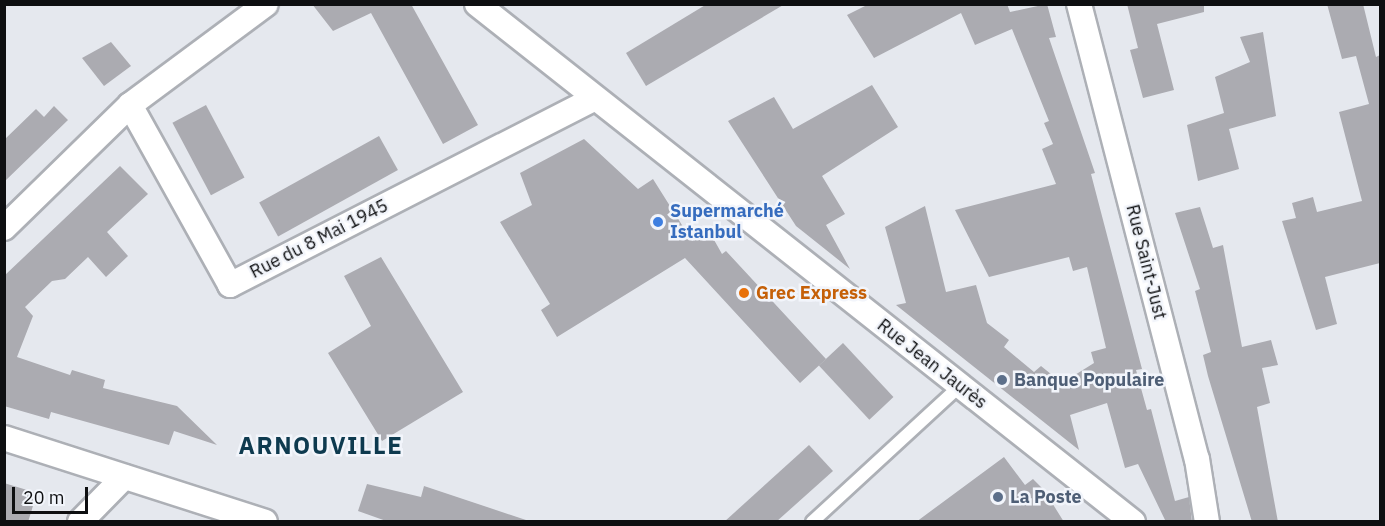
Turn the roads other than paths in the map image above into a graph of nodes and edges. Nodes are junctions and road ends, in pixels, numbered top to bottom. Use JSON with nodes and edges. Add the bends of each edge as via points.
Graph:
{"nodes":[{"id":1,"x":266,"y":4,"type":"edge"},
{"id":2,"x":477,"y":4,"type":"edge"},
{"id":3,"x":1080,"y":4,"type":"edge"},
{"id":4,"x":592,"y":100,"type":"junction"},
{"id":5,"x":130,"y":105,"type":"junction"},
{"id":6,"x":4,"y":228,"type":"edge"},
{"id":7,"x":960,"y":386,"type":"junction"},
{"id":8,"x":4,"y":438,"type":"edge"},
{"id":9,"x":124,"y":477,"type":"junction"},
{"id":10,"x":80,"y":522,"type":"edge"},
{"id":11,"x":265,"y":522,"type":"edge"},
{"id":12,"x":812,"y":522,"type":"edge"},
{"id":13,"x":1133,"y":522,"type":"edge"},
{"id":14,"x":1207,"y":522,"type":"edge"}],
"edges":[{"from":1,"to":5,"type":"street"},
{"from":2,"to":4,"type":"street","name":"Rue Jean Jaurès"},
{"from":3,"to":14,"type":"street","name":"Rue Saint-Just","via":[[1197,459]]},
{"from":4,"to":5,"type":"street","name":"Rue du 8 Mai 1945","via":[[230,285]]},
{"from":4,"to":7,"type":"street","name":"Rue Jean Jaurès"},
{"from":5,"to":6,"type":"street"},
{"from":7,"to":12,"type":"lane"},
{"from":7,"to":13,"type":"street","name":"Rue Jean Jaurès"},
{"from":8,"to":9,"type":"street"},
{"from":9,"to":10,"type":"street"},
{"from":9,"to":11,"type":"street"}]}
